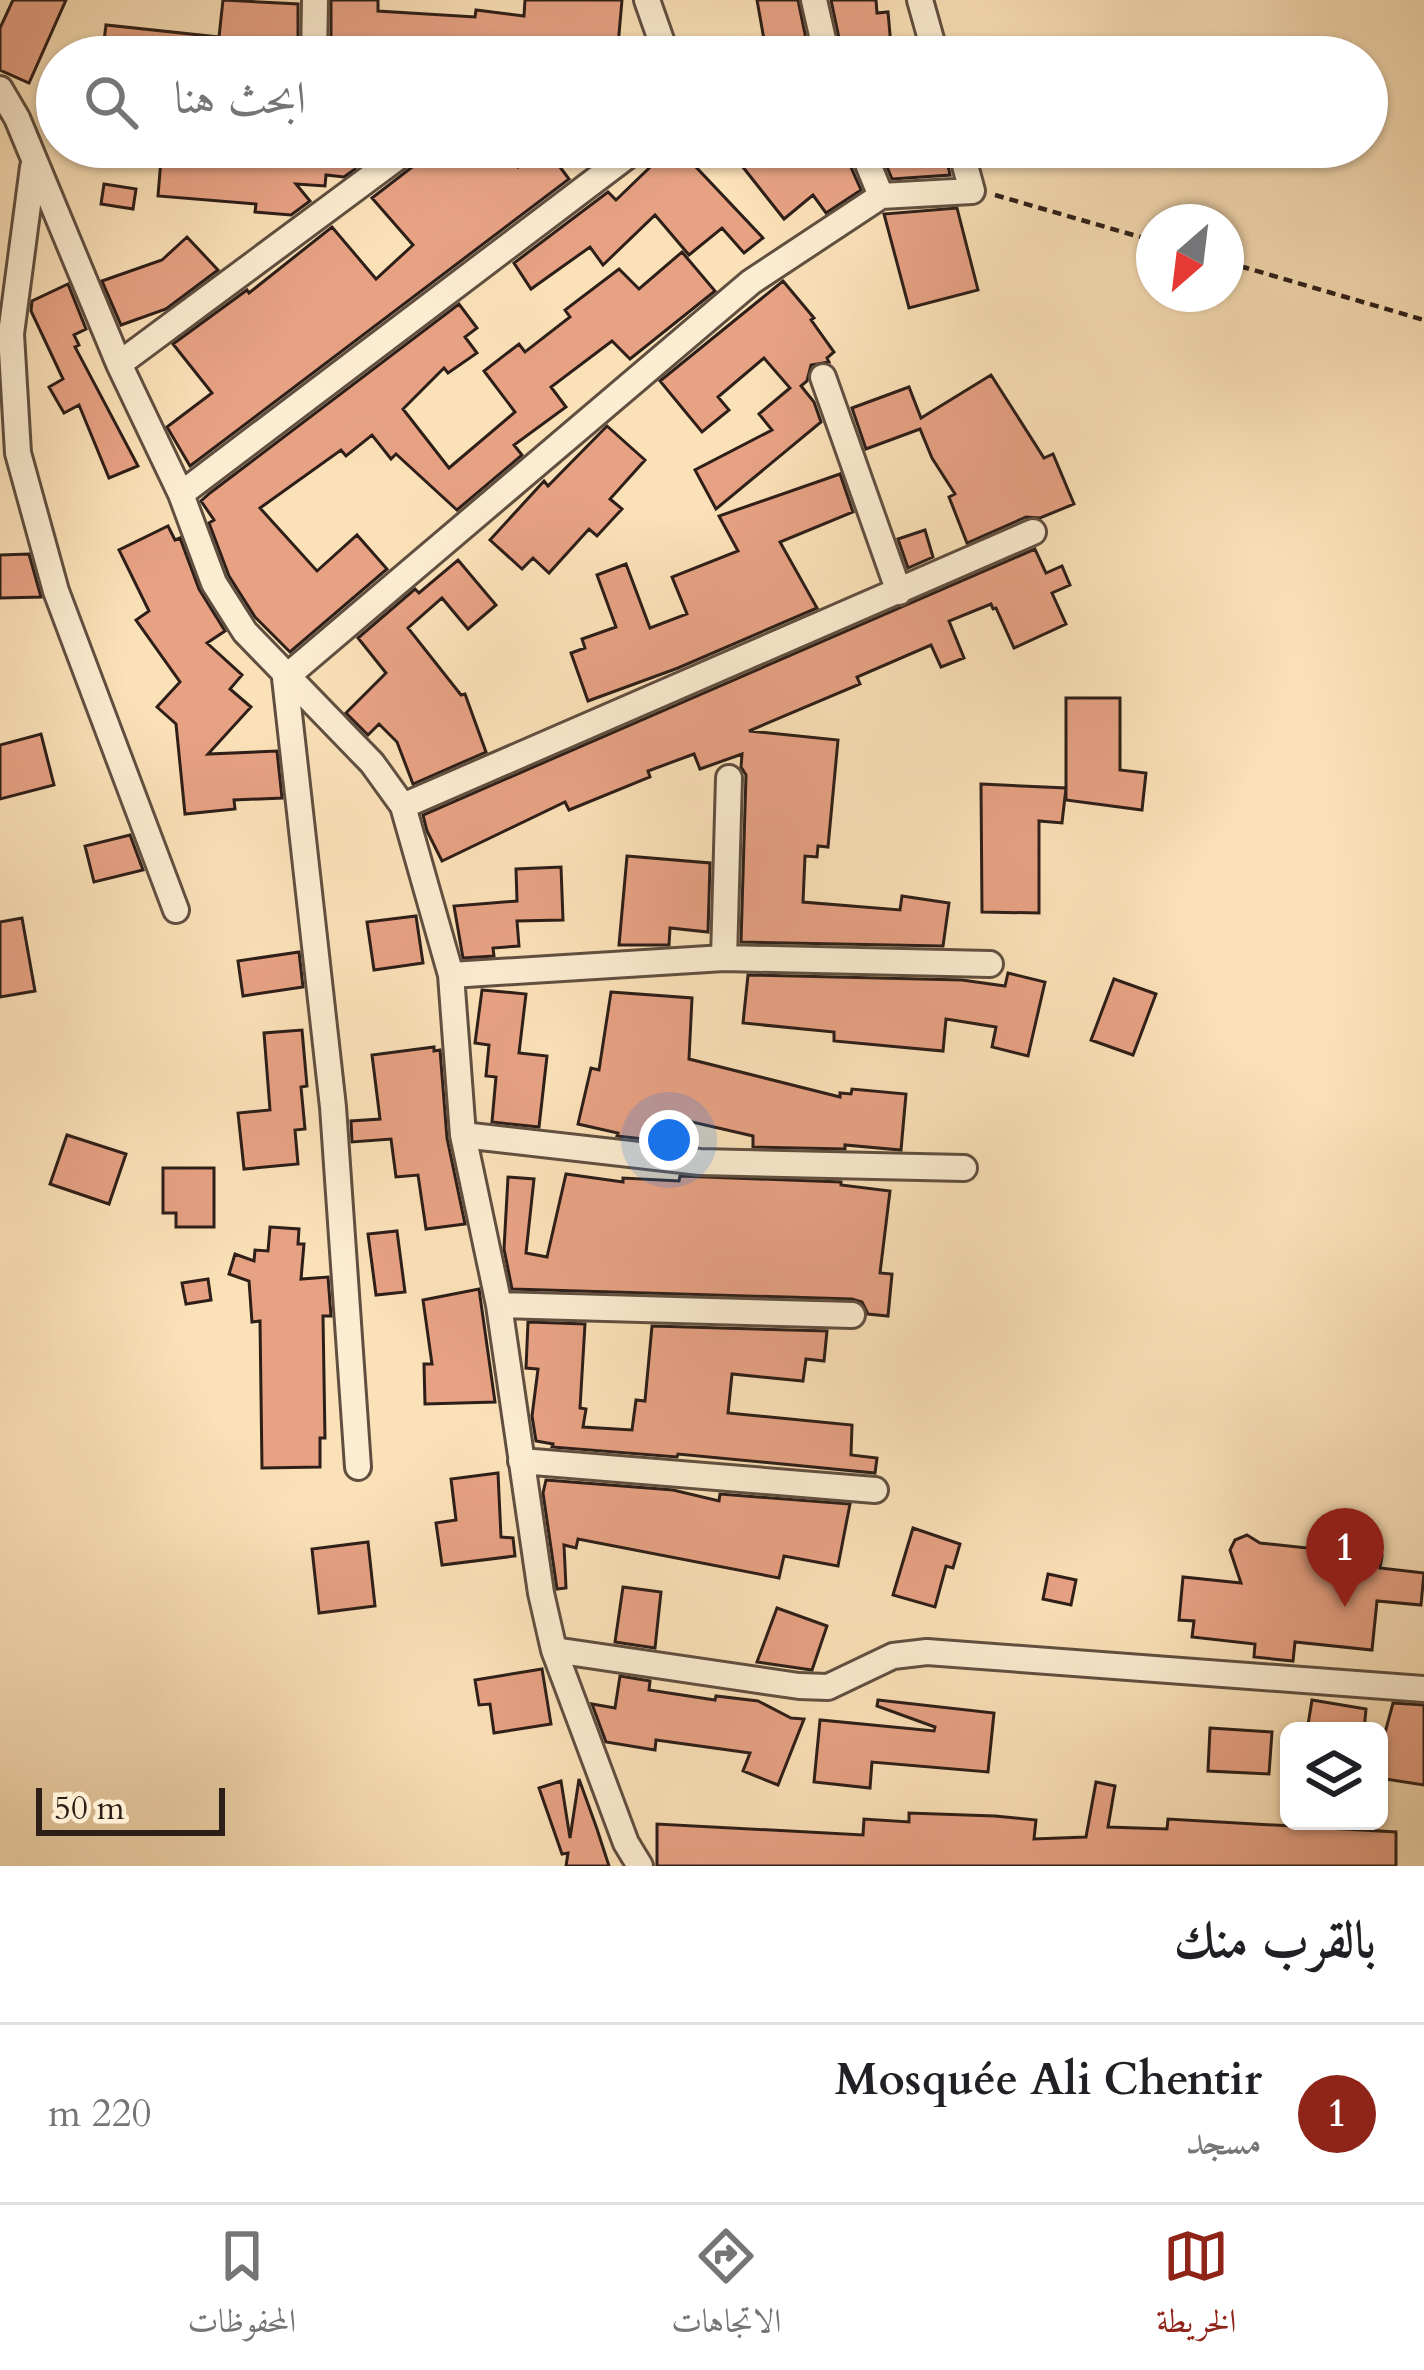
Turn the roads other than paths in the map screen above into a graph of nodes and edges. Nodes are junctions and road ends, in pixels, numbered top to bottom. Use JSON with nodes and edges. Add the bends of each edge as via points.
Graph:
{"nodes":[{"id":1,"x":315,"y":0,"type":"edge"},
{"id":2,"x":646,"y":0,"type":"edge"},
{"id":3,"x":814,"y":0,"type":"edge"},
{"id":4,"x":920,"y":0,"type":"edge"},
{"id":5,"x":314,"y":36,"type":"edge"},
{"id":6,"x":659,"y":36,"type":"edge"},
{"id":7,"x":822,"y":36,"type":"edge"},
{"id":8,"x":930,"y":36,"type":"edge"},
{"id":9,"x":0,"y":89,"type":"edge"},
{"id":10,"x":34,"y":162,"type":"junction"},
{"id":11,"x":36,"y":167,"type":"edge"},
{"id":12,"x":36,"y":168,"type":"edge"},
{"id":13,"x":383,"y":168,"type":"edge"},
{"id":14,"x":611,"y":168,"type":"edge"},
{"id":15,"x":869,"y":168,"type":"edge"},
{"id":16,"x":966,"y":168,"type":"edge"},
{"id":17,"x":881,"y":196,"type":"junction"},
{"id":18,"x":118,"y":364,"type":"junction"},
{"id":19,"x":823,"y":377,"type":"dead end"},
{"id":20,"x":181,"y":494,"type":"junction"},
{"id":21,"x":1034,"y":532,"type":"dead end"},
{"id":22,"x":899,"y":592,"type":"junction"},
{"id":23,"x":285,"y":678,"type":"junction"},
{"id":24,"x":729,"y":778,"type":"dead end"},
{"id":25,"x":403,"y":806,"type":"junction"},
{"id":26,"x":176,"y":910,"type":"dead end"},
{"id":27,"x":724,"y":958,"type":"junction"},
{"id":28,"x":990,"y":964,"type":"dead end"},
{"id":29,"x":452,"y":975,"type":"junction"},
{"id":30,"x":463,"y":1135,"type":"junction"},
{"id":31,"x":964,"y":1168,"type":"dead end"},
{"id":32,"x":499,"y":1305,"type":"junction"},
{"id":33,"x":852,"y":1315,"type":"dead end"},
{"id":34,"x":520,"y":1461,"type":"junction"},
{"id":35,"x":358,"y":1467,"type":"dead end"},
{"id":36,"x":875,"y":1490,"type":"dead end"},
{"id":37,"x":554,"y":1650,"type":"junction"},
{"id":38,"x":1424,"y":1689,"type":"edge"},
{"id":39,"x":640,"y":1866,"type":"edge"}],
"edges":[{"from":1,"to":5,"type":"street"},
{"from":2,"to":6,"type":"street"},
{"from":3,"to":7,"type":"street"},
{"from":4,"to":8,"type":"street"},
{"from":9,"to":10,"type":"street"},
{"from":10,"to":11,"type":"street"},
{"from":10,"to":26,"type":"street","via":[[11,334],[18,453],[56,591]]},
{"from":12,"to":18,"type":"street"},
{"from":13,"to":18,"type":"street"},
{"from":14,"to":20,"type":"street"},
{"from":15,"to":17,"type":"street"},
{"from":16,"to":17,"type":"street","via":[[972,191]]},
{"from":17,"to":23,"type":"street","via":[[751,282]]},
{"from":18,"to":20,"type":"street"},
{"from":19,"to":22,"type":"street"},
{"from":20,"to":23,"type":"street","via":[[214,584]]},
{"from":21,"to":22,"type":"street"},
{"from":22,"to":25,"type":"street"},
{"from":23,"to":25,"type":"street","via":[[372,763]]},
{"from":23,"to":35,"type":"street","via":[[334,1107]]},
{"from":24,"to":27,"type":"street"},
{"from":25,"to":29,"type":"street"},
{"from":27,"to":28,"type":"street"},
{"from":27,"to":29,"type":"street"},
{"from":29,"to":30,"type":"street"},
{"from":30,"to":31,"type":"street","via":[[700,1162]]},
{"from":30,"to":32,"type":"street"},
{"from":32,"to":33,"type":"street"},
{"from":32,"to":34,"type":"street"},
{"from":34,"to":36,"type":"street"},
{"from":34,"to":37,"type":"street"},
{"from":37,"to":38,"type":"street","via":[[799,1687],[828,1687],[893,1657],[927,1652]]},
{"from":37,"to":39,"type":"street"}]}
